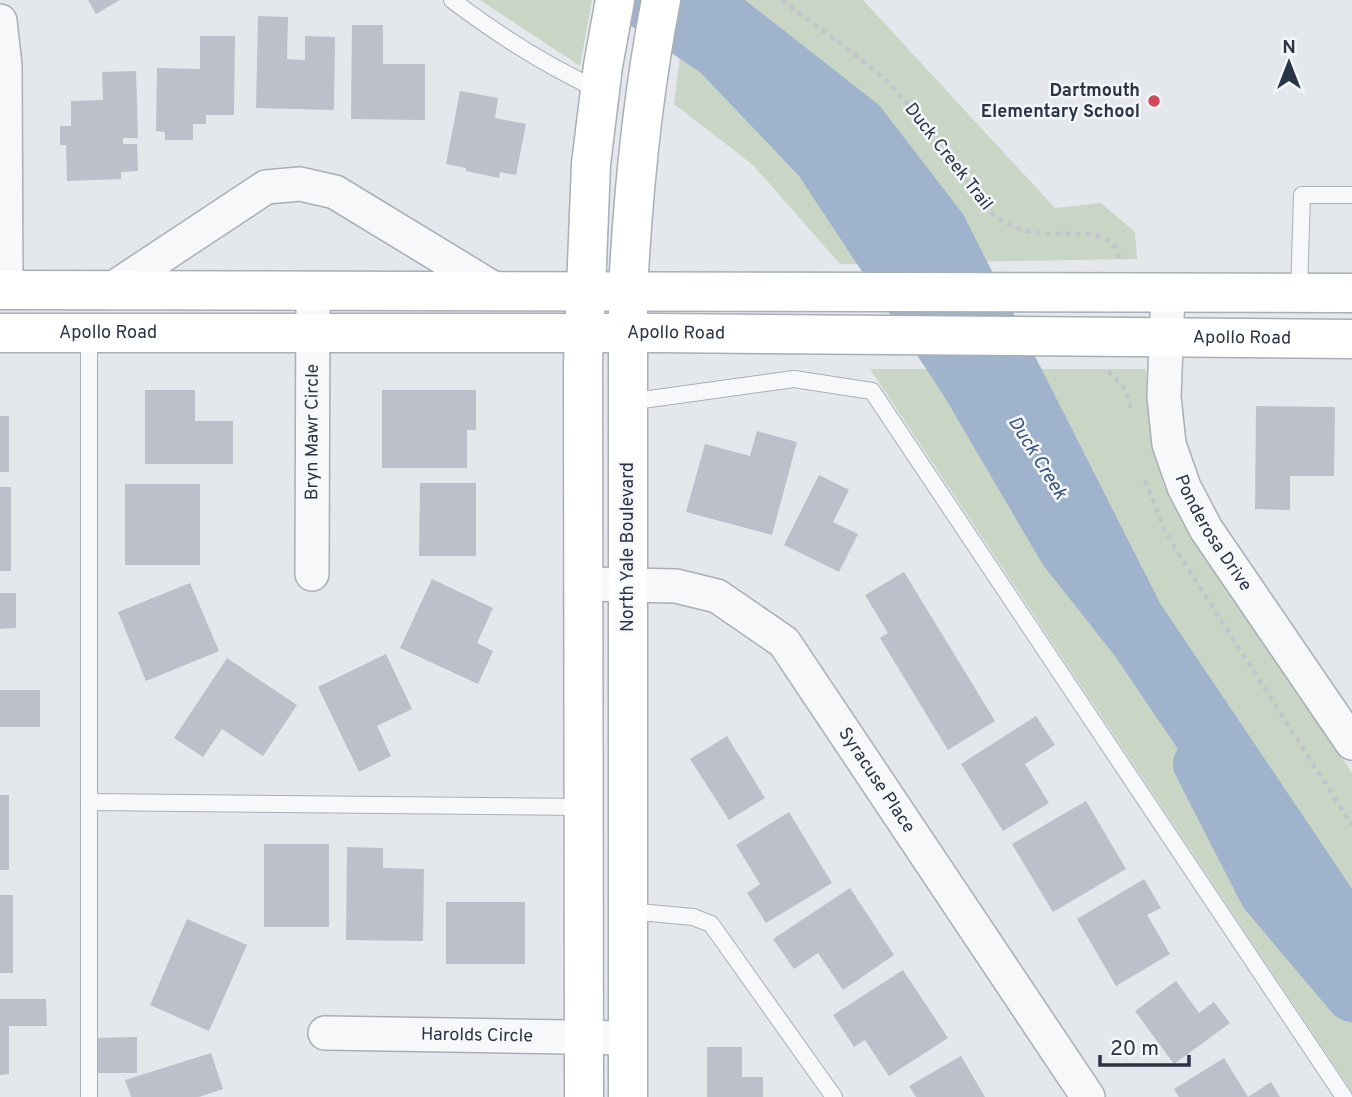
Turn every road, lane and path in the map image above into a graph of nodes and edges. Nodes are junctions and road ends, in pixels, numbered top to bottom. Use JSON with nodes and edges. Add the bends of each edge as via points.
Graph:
{"nodes":[{"id":1,"x":453,"y":0,"type":"edge"},
{"id":2,"x":615,"y":0,"type":"edge"},
{"id":3,"x":661,"y":0,"type":"edge"},
{"id":4,"x":782,"y":0,"type":"edge"},
{"id":5,"x":0,"y":22,"type":"edge"},
{"id":6,"x":601,"y":78,"type":"junction"},
{"id":7,"x":1352,"y":195,"type":"edge"},
{"id":8,"x":1119,"y":263,"type":"dead end"},
{"id":9,"x":3,"y":290,"type":"edge"},
{"id":10,"x":109,"y":290,"type":"junction"},
{"id":11,"x":628,"y":291,"type":"junction"},
{"id":12,"x":313,"y":292,"type":"junction"},
{"id":13,"x":501,"y":292,"type":"junction"},
{"id":14,"x":586,"y":292,"type":"junction"},
{"id":15,"x":1168,"y":292,"type":"junction"},
{"id":16,"x":1299,"y":293,"type":"junction"},
{"id":17,"x":1352,"y":293,"type":"edge"},
{"id":18,"x":0,"y":333,"type":"edge"},
{"id":19,"x":89,"y":333,"type":"junction"},
{"id":20,"x":628,"y":333,"type":"junction"},
{"id":21,"x":313,"y":334,"type":"junction"},
{"id":22,"x":584,"y":335,"type":"junction"},
{"id":23,"x":1168,"y":338,"type":"junction"},
{"id":24,"x":1352,"y":339,"type":"edge"},
{"id":25,"x":628,"y":402,"type":"junction"},
{"id":26,"x":312,"y":574,"type":"dead end"},
{"id":27,"x":628,"y":583,"type":"junction"},
{"id":28,"x":583,"y":584,"type":"junction"},
{"id":29,"x":1352,"y":743,"type":"edge"},
{"id":30,"x":89,"y":802,"type":"junction"},
{"id":31,"x":583,"y":807,"type":"junction"},
{"id":32,"x":628,"y":911,"type":"junction"},
{"id":33,"x":325,"y":1032,"type":"dead end"},
{"id":34,"x":583,"y":1038,"type":"junction"},
{"id":35,"x":628,"y":1038,"type":"junction"},
{"id":36,"x":89,"y":1097,"type":"edge"},
{"id":37,"x":583,"y":1097,"type":"edge"},
{"id":38,"x":628,"y":1097,"type":"edge"},
{"id":39,"x":834,"y":1097,"type":"edge"},
{"id":40,"x":1088,"y":1097,"type":"edge"},
{"id":41,"x":1344,"y":1097,"type":"edge"}],
"edges":[{"from":1,"to":6,"type":"lane","via":[[561,73]]},
{"from":2,"to":6,"type":"street"},
{"from":3,"to":11,"type":"street","name":"North Yale Boulevard","via":[[635,168]]},
{"from":4,"to":8,"type":"path","name":"Duck Creek Trail","via":[[842,43],[897,92],[979,200],[1006,224],[1039,234],[1108,239],[1119,252]]},
{"from":5,"to":9,"type":"street","via":[[5,65]]},
{"from":6,"to":14,"type":"street","via":[[591,164]]},
{"from":7,"to":16,"type":"lane","via":[[1302,195]]},
{"from":9,"to":10,"type":"street"},
{"from":10,"to":12,"type":"street"},
{"from":10,"to":13,"type":"street","via":[[265,187],[300,184],[335,192]]},
{"from":11,"to":14,"type":"street"},
{"from":11,"to":15,"type":"street"},
{"from":11,"to":20,"type":"street","name":"North Yale Boulevard"},
{"from":12,"to":13,"type":"street"},
{"from":12,"to":21,"type":"street","name":"Bryn Mawr Circle"},
{"from":13,"to":14,"type":"street"},
{"from":14,"to":22,"type":"street"},
{"from":15,"to":16,"type":"street"},
{"from":15,"to":23,"type":"street","name":"Ponderosa Drive"},
{"from":16,"to":17,"type":"street"},
{"from":18,"to":19,"type":"street","name":"Apollo Road"},
{"from":19,"to":21,"type":"street","name":"Apollo Road"},
{"from":19,"to":30,"type":"lane"},
{"from":20,"to":22,"type":"street","name":"Apollo Road"},
{"from":20,"to":23,"type":"street","name":"Apollo Road"},
{"from":20,"to":25,"type":"street","name":"North Yale Boulevard"},
{"from":21,"to":22,"type":"street","name":"Apollo Road"},
{"from":21,"to":26,"type":"street","name":"Bryn Mawr Circle"},
{"from":22,"to":28,"type":"street"},
{"from":23,"to":24,"type":"street","name":"Apollo Road"},
{"from":23,"to":29,"type":"street","name":"Ponderosa Drive","via":[[1164,397],[1169,444],[1184,486],[1206,529]]},
{"from":25,"to":27,"type":"street","name":"North Yale Boulevard"},
{"from":25,"to":41,"type":"lane","via":[[794,379],[872,391]]},
{"from":27,"to":28,"type":"street","name":"Syracuse Place"},
{"from":27,"to":32,"type":"street","name":"North Yale Boulevard"},
{"from":27,"to":40,"type":"street","name":"Syracuse Place","via":[[676,586],[717,596],[784,642]]},
{"from":28,"to":31,"type":"street"},
{"from":30,"to":31,"type":"lane"},
{"from":30,"to":36,"type":"lane"},
{"from":31,"to":34,"type":"street"},
{"from":32,"to":35,"type":"street","name":"North Yale Boulevard"},
{"from":32,"to":39,"type":"lane","via":[[693,917],[711,924]]},
{"from":33,"to":34,"type":"street","name":"Harolds Circle"},
{"from":34,"to":35,"type":"street","name":"Harolds Circle"},
{"from":34,"to":37,"type":"street"},
{"from":35,"to":38,"type":"street","name":"North Yale Boulevard"}]}
